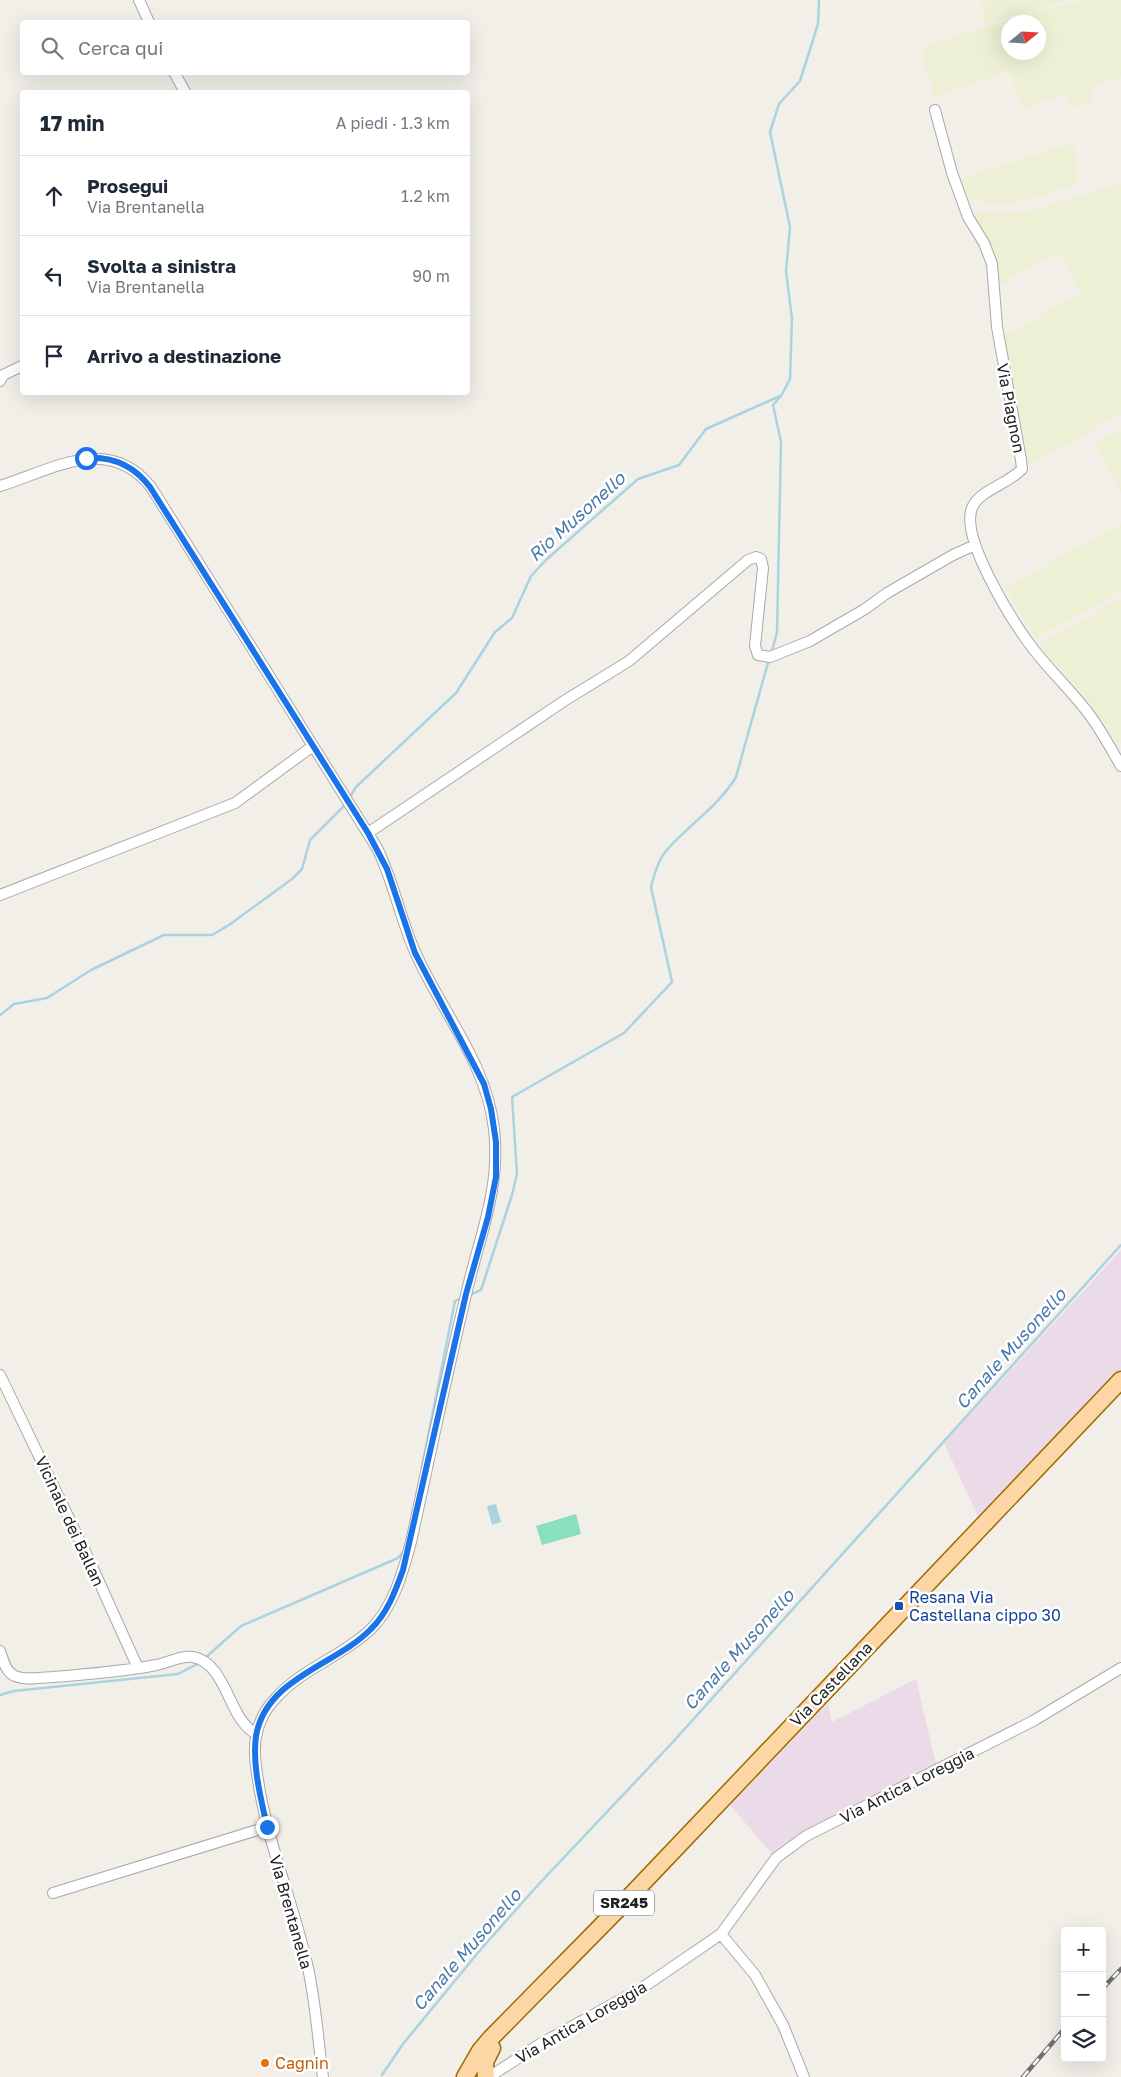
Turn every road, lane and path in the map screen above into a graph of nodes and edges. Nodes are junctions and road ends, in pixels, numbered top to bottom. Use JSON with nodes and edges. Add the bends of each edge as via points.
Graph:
{"nodes":[{"id":1,"x":139,"y":0,"type":"edge"},
{"id":2,"x":149,"y":20,"type":"edge"},
{"id":3,"x":176,"y":75,"type":"edge"},
{"id":4,"x":184,"y":90,"type":"edge"},
{"id":5,"x":935,"y":110,"type":"dead end"},
{"id":6,"x":20,"y":367,"type":"edge"},
{"id":7,"x":0,"y":381,"type":"edge"},
{"id":8,"x":0,"y":486,"type":"edge"},
{"id":9,"x":975,"y":545,"type":"junction"},
{"id":10,"x":313,"y":746,"type":"junction"},
{"id":11,"x":1121,"y":766,"type":"edge"},
{"id":12,"x":368,"y":833,"type":"junction"},
{"id":13,"x":0,"y":895,"type":"edge"},
{"id":14,"x":0,"y":1375,"type":"edge"},
{"id":15,"x":1121,"y":1380,"type":"edge"},
{"id":16,"x":0,"y":1651,"type":"edge"},
{"id":17,"x":138,"y":1668,"type":"junction"},
{"id":18,"x":1121,"y":1668,"type":"edge"},
{"id":19,"x":257,"y":1734,"type":"junction"},
{"id":20,"x":267,"y":1827,"type":"junction"},
{"id":21,"x":53,"y":1893,"type":"dead end"},
{"id":22,"x":721,"y":1934,"type":"junction"},
{"id":23,"x":481,"y":2075,"type":"edge"},
{"id":24,"x":323,"y":2077,"type":"edge"},
{"id":25,"x":804,"y":2077,"type":"edge"}],
"edges":[{"from":1,"to":2,"type":"street"},
{"from":3,"to":4,"type":"street"},
{"from":5,"to":9,"type":"street","name":"Via Piagnon","via":[[968,217],[992,264],[997,327],[1022,469],[972,507],[969,518]]},
{"from":6,"to":7,"type":"street","via":[[3,375]]},
{"from":8,"to":10,"type":"street","name":"Via Brentanella","via":[[86,458],[113,460],[138,473],[156,495]]},
{"from":9,"to":11,"type":"street","name":"Via Piagnon","via":[[1011,617],[1090,715]]},
{"from":9,"to":12,"type":"street","via":[[887,593],[810,641],[770,657],[758,655],[755,646],[763,568],[761,560],[756,557],[748,560],[629,661],[564,700]]},
{"from":10,"to":12,"type":"street","name":"Via Brentanella"},
{"from":10,"to":13,"type":"street","via":[[235,802]]},
{"from":12,"to":19,"type":"street","name":"Via Brentanella","via":[[387,869],[415,953],[484,1084],[494,1126],[496,1177],[466,1294],[411,1542],[392,1598],[368,1632],[279,1694],[264,1714]]},
{"from":14,"to":17,"type":"street","name":"Vicinale dei Ballan"},
{"from":15,"to":23,"type":"main road","name":"Via Castellana","number":"SR245","via":[[491,2038]]},
{"from":16,"to":17,"type":"street","via":[[7,1669],[14,1676],[28,1678]]},
{"from":17,"to":19,"type":"street","via":[[186,1658],[201,1660],[215,1672],[248,1729]]},
{"from":18,"to":22,"type":"street","name":"Via Antica Loreggia","via":[[1033,1721],[806,1836],[776,1858]]},
{"from":19,"to":20,"type":"street","name":"Via Brentanella","via":[[256,1764]]},
{"from":20,"to":21,"type":"street"},
{"from":20,"to":24,"type":"street","name":"Via Brentanella","via":[[309,1969]]},
{"from":22,"to":23,"type":"street","name":"Via Antica Loreggia","via":[[642,1988]]},
{"from":22,"to":25,"type":"street","via":[[755,1974],[783,2025]]}]}
